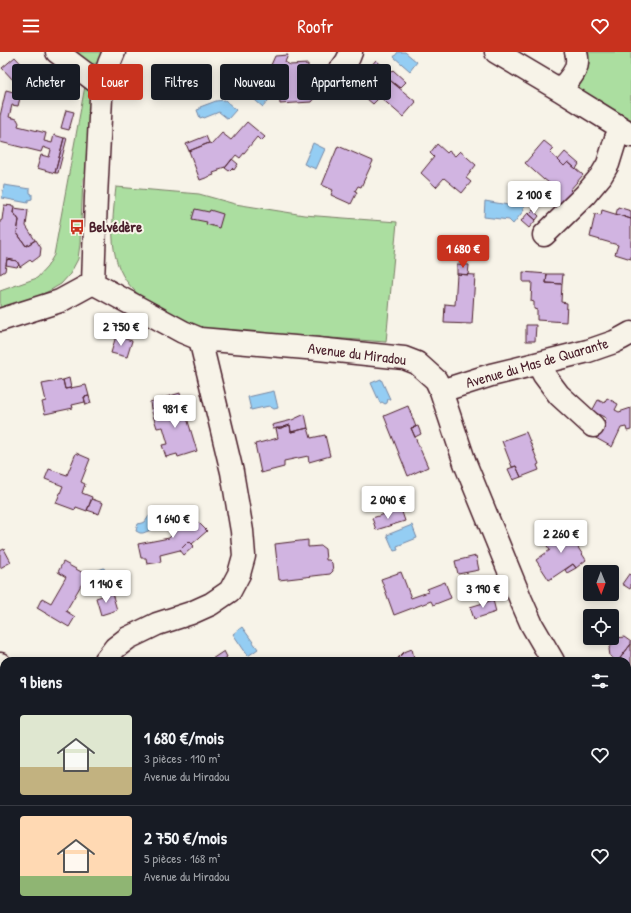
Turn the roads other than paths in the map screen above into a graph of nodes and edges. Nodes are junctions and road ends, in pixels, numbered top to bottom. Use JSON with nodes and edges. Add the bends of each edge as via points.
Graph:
{"nodes":[{"id":1,"x":57,"y":52,"type":"edge"},
{"id":2,"x":114,"y":52,"type":"edge"},
{"id":3,"x":351,"y":52,"type":"edge"},
{"id":4,"x":496,"y":52,"type":"edge"},
{"id":5,"x":576,"y":52,"type":"edge"},
{"id":6,"x":108,"y":64,"type":"edge"},
{"id":7,"x":345,"y":64,"type":"edge"},
{"id":8,"x":88,"y":75,"type":"edge"},
{"id":9,"x":560,"y":90,"type":"junction"},
{"id":10,"x":101,"y":100,"type":"edge"},
{"id":11,"x":629,"y":134,"type":"edge"},
{"id":12,"x":544,"y":235,"type":"dead end"},
{"id":13,"x":93,"y":283,"type":"junction"},
{"id":14,"x":0,"y":320,"type":"edge"},
{"id":15,"x":200,"y":339,"type":"junction"},
{"id":16,"x":628,"y":339,"type":"edge"},
{"id":17,"x":538,"y":364,"type":"junction"},
{"id":18,"x":442,"y":391,"type":"junction"},
{"id":19,"x":593,"y":426,"type":"dead end"},
{"id":20,"x":532,"y":625,"type":"junction"},
{"id":21,"x":108,"y":657,"type":"edge"},
{"id":22,"x":536,"y":657,"type":"edge"},
{"id":23,"x":551,"y":657,"type":"edge"}],
"edges":[{"from":1,"to":8,"type":"street"},
{"from":2,"to":6,"type":"street"},
{"from":3,"to":7,"type":"street"},
{"from":4,"to":9,"type":"street"},
{"from":5,"to":9,"type":"street","via":[[576,68]]},
{"from":9,"to":11,"type":"street"},
{"from":10,"to":13,"type":"street"},
{"from":11,"to":12,"type":"street","via":[[616,138],[608,164],[600,176],[585,195]]},
{"from":13,"to":14,"type":"street","via":[[60,301]]},
{"from":13,"to":15,"type":"street","name":"Avenue du Miradou"},
{"from":15,"to":18,"type":"street","name":"Avenue du Miradou","via":[[404,358],[417,363],[436,380]]},
{"from":15,"to":21,"type":"street","via":[[232,472],[242,531],[244,556],[239,574],[230,591],[211,604],[128,638]]},
{"from":16,"to":17,"type":"street","name":"Avenue du Mas de Quarante"},
{"from":17,"to":18,"type":"street","name":"Avenue du Mas de Quarante","via":[[491,375]]},
{"from":17,"to":19,"type":"street","via":[[559,396]]},
{"from":18,"to":20,"type":"street","name":"Avenue du Miradou","via":[[465,463]]},
{"from":20,"to":22,"type":"street","name":"Avenue du Miradou"},
{"from":20,"to":23,"type":"street","name":"Avenue du Miradou"}]}
